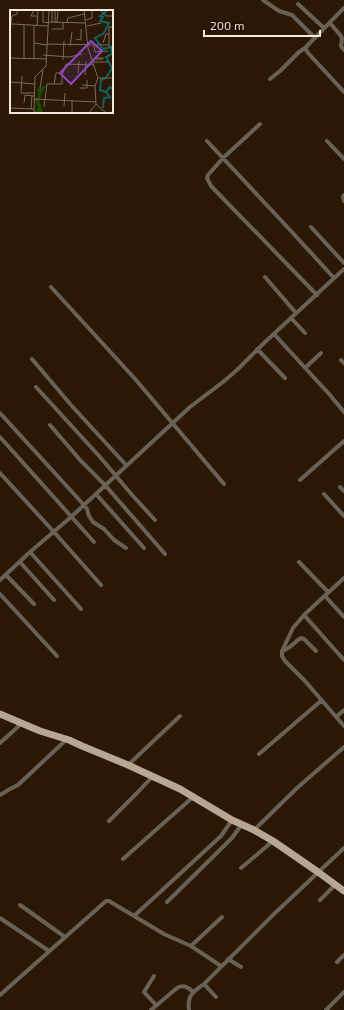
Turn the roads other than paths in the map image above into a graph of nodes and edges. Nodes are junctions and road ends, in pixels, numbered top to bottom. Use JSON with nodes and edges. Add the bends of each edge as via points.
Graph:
{"nodes":[{"id":1,"x":263,"y":0,"type":"edge"},
{"id":2,"x":298,"y":4,"type":"dead end"},
{"id":3,"x":344,"y":8,"type":"edge"},
{"id":4,"x":330,"y":23,"type":"junction"},
{"id":5,"x":324,"y":28,"type":"junction"},
{"id":6,"x":315,"y":38,"type":"junction"},
{"id":7,"x":305,"y":48,"type":"junction"},
{"id":8,"x":344,"y":50,"type":"edge"},
{"id":9,"x":270,"y":79,"type":"dead end"},
{"id":10,"x":344,"y":91,"type":"edge"},
{"id":11,"x":260,"y":124,"type":"dead end"},
{"id":12,"x":207,"y":141,"type":"dead end"},
{"id":13,"x":327,"y":141,"type":"dead end"},
{"id":14,"x":223,"y":158,"type":"junction"},
{"id":15,"x":344,"y":159,"type":"edge"},
{"id":16,"x":344,"y":195,"type":"edge"},
{"id":17,"x":344,"y":201,"type":"edge"},
{"id":18,"x":311,"y":227,"type":"dead end"},
{"id":19,"x":344,"y":263,"type":"edge"},
{"id":20,"x":344,"y":269,"type":"edge"},
{"id":21,"x":265,"y":278,"type":"dead end"},
{"id":22,"x":334,"y":278,"type":"junction"},
{"id":23,"x":51,"y":287,"type":"dead end"},
{"id":24,"x":317,"y":295,"type":"junction"},
{"id":25,"x":296,"y":313,"type":"junction"},
{"id":26,"x":291,"y":318,"type":"junction"},
{"id":27,"x":305,"y":333,"type":"dead end"},
{"id":28,"x":274,"y":334,"type":"junction"},
{"id":29,"x":258,"y":349,"type":"junction"},
{"id":30,"x":321,"y":353,"type":"dead end"},
{"id":31,"x":32,"y":359,"type":"dead end"},
{"id":32,"x":305,"y":368,"type":"junction"},
{"id":33,"x":285,"y":378,"type":"dead end"},
{"id":34,"x":36,"y":387,"type":"dead end"},
{"id":35,"x":344,"y":412,"type":"edge"},
{"id":36,"x":0,"y":413,"type":"edge"},
{"id":37,"x":173,"y":423,"type":"junction"},
{"id":38,"x":50,"y":425,"type":"dead end"},
{"id":39,"x":0,"y":437,"type":"edge"},
{"id":40,"x":344,"y":441,"type":"edge"},
{"id":41,"x":126,"y":465,"type":"junction"},
{"id":42,"x":0,"y":473,"type":"edge"},
{"id":43,"x":116,"y":475,"type":"junction"},
{"id":44,"x":300,"y":480,"type":"dead end"},
{"id":45,"x":224,"y":484,"type":"dead end"},
{"id":46,"x":105,"y":485,"type":"junction"},
{"id":47,"x":340,"y":487,"type":"dead end"},
{"id":48,"x":344,"y":491,"type":"edge"},
{"id":49,"x":96,"y":494,"type":"junction"},
{"id":50,"x":324,"y":494,"type":"dead end"},
{"id":51,"x":84,"y":505,"type":"junction"},
{"id":52,"x":71,"y":516,"type":"junction"},
{"id":53,"x":344,"y":516,"type":"edge"},
{"id":54,"x":155,"y":520,"type":"dead end"},
{"id":55,"x":54,"y":532,"type":"junction"},
{"id":56,"x":94,"y":542,"type":"dead end"},
{"id":57,"x":126,"y":548,"type":"dead end"},
{"id":58,"x":144,"y":548,"type":"dead end"},
{"id":59,"x":30,"y":552,"type":"junction"},
{"id":60,"x":165,"y":554,"type":"dead end"},
{"id":61,"x":20,"y":562,"type":"junction"},
{"id":62,"x":299,"y":562,"type":"dead end"},
{"id":63,"x":6,"y":574,"type":"junction"},
{"id":64,"x":0,"y":580,"type":"edge"},
{"id":65,"x":343,"y":580,"type":"edge"},
{"id":66,"x":101,"y":585,"type":"dead end"},
{"id":67,"x":0,"y":594,"type":"edge"},
{"id":68,"x":327,"y":594,"type":"junction"},
{"id":69,"x":54,"y":600,"type":"dead end"},
{"id":70,"x":34,"y":604,"type":"dead end"},
{"id":71,"x":81,"y":610,"type":"dead end"},
{"id":72,"x":304,"y":615,"type":"junction"},
{"id":73,"x":344,"y":617,"type":"edge"},
{"id":74,"x":282,"y":651,"type":"junction"},
{"id":75,"x":316,"y":652,"type":"dead end"},
{"id":76,"x":57,"y":656,"type":"dead end"},
{"id":77,"x":344,"y":660,"type":"edge"},
{"id":78,"x":322,"y":700,"type":"junction"},
{"id":79,"x":344,"y":710,"type":"edge"},
{"id":80,"x":0,"y":714,"type":"edge"},
{"id":81,"x":180,"y":716,"type":"dead end"},
{"id":82,"x":336,"y":717,"type":"junction"},
{"id":83,"x":21,"y":724,"type":"junction"},
{"id":84,"x":344,"y":726,"type":"edge"},
{"id":85,"x":67,"y":739,"type":"junction"},
{"id":86,"x":0,"y":743,"type":"edge"},
{"id":87,"x":344,"y":747,"type":"edge"},
{"id":88,"x":259,"y":754,"type":"dead end"},
{"id":89,"x":128,"y":765,"type":"junction"},
{"id":90,"x":153,"y":776,"type":"junction"},
{"id":91,"x":0,"y":795,"type":"edge"},
{"id":92,"x":193,"y":797,"type":"junction"},
{"id":93,"x":232,"y":820,"type":"junction"},
{"id":94,"x":109,"y":821,"type":"dead end"},
{"id":95,"x":242,"y":824,"type":"junction"},
{"id":96,"x":254,"y":830,"type":"junction"},
{"id":97,"x":273,"y":841,"type":"junction"},
{"id":98,"x":344,"y":848,"type":"edge"},
{"id":99,"x":123,"y":859,"type":"dead end"},
{"id":100,"x":242,"y":868,"type":"dead end"},
{"id":101,"x":318,"y":872,"type":"junction"},
{"id":102,"x":336,"y":884,"type":"junction"},
{"id":103,"x":344,"y":891,"type":"edge"},
{"id":104,"x":320,"y":900,"type":"dead end"},
{"id":105,"x":167,"y":902,"type":"dead end"},
{"id":106,"x":20,"y":905,"type":"dead end"},
{"id":107,"x":134,"y":916,"type":"junction"},
{"id":108,"x":222,"y":917,"type":"dead end"},
{"id":109,"x":0,"y":918,"type":"edge"},
{"id":110,"x":65,"y":937,"type":"junction"},
{"id":111,"x":191,"y":946,"type":"junction"},
{"id":112,"x":49,"y":951,"type":"junction"},
{"id":113,"x":344,"y":955,"type":"edge"},
{"id":114,"x":228,"y":959,"type":"junction"},
{"id":115,"x":338,"y":962,"type":"dead end"},
{"id":116,"x":221,"y":966,"type":"junction"},
{"id":117,"x":241,"y":967,"type":"dead end"},
{"id":118,"x":154,"y":976,"type":"dead end"},
{"id":119,"x":204,"y":984,"type":"junction"},
{"id":120,"x":2,"y":990,"type":"edge"},
{"id":121,"x":194,"y":992,"type":"junction"},
{"id":122,"x":344,"y":992,"type":"edge"},
{"id":123,"x":0,"y":995,"type":"edge"},
{"id":124,"x":216,"y":997,"type":"dead end"},
{"id":125,"x":156,"y":1005,"type":"junction"},
{"id":126,"x":151,"y":1010,"type":"edge"},
{"id":127,"x":189,"y":1010,"type":"edge"},
{"id":128,"x":326,"y":1010,"type":"edge"}],
"edges":[{"from":1,"to":6,"type":"street","via":[[279,11],[292,15]]},
{"from":2,"to":5,"type":"street"},
{"from":3,"to":4,"type":"street"},
{"from":4,"to":5,"type":"street"},
{"from":4,"to":8,"type":"street","via":[[341,36],[341,46]]},
{"from":5,"to":6,"type":"street"},
{"from":6,"to":7,"type":"street"},
{"from":7,"to":9,"type":"street"},
{"from":7,"to":10,"type":"street"},
{"from":11,"to":14,"type":"street"},
{"from":12,"to":14,"type":"street"},
{"from":13,"to":15,"type":"street"},
{"from":14,"to":22,"type":"street"},
{"from":14,"to":24,"type":"street","via":[[208,175],[211,186]]},
{"from":16,"to":17,"type":"street"},
{"from":18,"to":19,"type":"street"},
{"from":20,"to":22,"type":"street"},
{"from":21,"to":25,"type":"street"},
{"from":22,"to":24,"type":"street"},
{"from":23,"to":37,"type":"street"},
{"from":24,"to":25,"type":"street"},
{"from":25,"to":26,"type":"street"},
{"from":26,"to":27,"type":"street"},
{"from":26,"to":28,"type":"street"},
{"from":28,"to":29,"type":"street"},
{"from":28,"to":32,"type":"street"},
{"from":29,"to":33,"type":"street"},
{"from":29,"to":37,"type":"street","via":[[237,370],[197,400]]},
{"from":30,"to":32,"type":"street"},
{"from":31,"to":41,"type":"street"},
{"from":32,"to":35,"type":"street"},
{"from":34,"to":43,"type":"street"},
{"from":36,"to":51,"type":"street"},
{"from":37,"to":41,"type":"street"},
{"from":37,"to":45,"type":"street"},
{"from":38,"to":46,"type":"street"},
{"from":39,"to":52,"type":"street"},
{"from":40,"to":44,"type":"street"},
{"from":41,"to":43,"type":"street"},
{"from":42,"to":55,"type":"street"},
{"from":43,"to":46,"type":"street"},
{"from":43,"to":54,"type":"street"},
{"from":46,"to":49,"type":"street"},
{"from":46,"to":60,"type":"street"},
{"from":47,"to":48,"type":"street"},
{"from":49,"to":51,"type":"street"},
{"from":49,"to":58,"type":"street"},
{"from":50,"to":53,"type":"street"},
{"from":51,"to":52,"type":"street"},
{"from":51,"to":57,"type":"street","via":[[93,522]]},
{"from":52,"to":55,"type":"street"},
{"from":52,"to":56,"type":"street"},
{"from":55,"to":59,"type":"street"},
{"from":55,"to":66,"type":"street"},
{"from":59,"to":61,"type":"street"},
{"from":59,"to":71,"type":"street"},
{"from":61,"to":63,"type":"street"},
{"from":61,"to":69,"type":"street"},
{"from":62,"to":68,"type":"street"},
{"from":63,"to":64,"type":"street"},
{"from":63,"to":70,"type":"street"},
{"from":65,"to":68,"type":"street"},
{"from":67,"to":76,"type":"street"},
{"from":68,"to":72,"type":"street"},
{"from":68,"to":73,"type":"street"},
{"from":72,"to":74,"type":"street","via":[[291,632]]},
{"from":72,"to":77,"type":"street"},
{"from":74,"to":75,"type":"street","via":[[303,638]]},
{"from":74,"to":78,"type":"street","via":[[284,660]]},
{"from":78,"to":82,"type":"street"},
{"from":78,"to":88,"type":"street"},
{"from":79,"to":82,"type":"street"},
{"from":80,"to":83,"type":"main road"},
{"from":81,"to":89,"type":"street"},
{"from":82,"to":84,"type":"street"},
{"from":83,"to":85,"type":"main road"},
{"from":83,"to":86,"type":"street"},
{"from":85,"to":89,"type":"main road"},
{"from":85,"to":91,"type":"street","via":[[18,785]]},
{"from":87,"to":96,"type":"street","via":[[293,791]]},
{"from":89,"to":90,"type":"main road"},
{"from":90,"to":92,"type":"main road"},
{"from":90,"to":94,"type":"street"},
{"from":92,"to":93,"type":"main road"},
{"from":92,"to":99,"type":"street"},
{"from":93,"to":95,"type":"main road"},
{"from":93,"to":107,"type":"street","via":[[221,836]]},
{"from":95,"to":96,"type":"main road"},
{"from":95,"to":105,"type":"street","via":[[232,838]]},
{"from":96,"to":97,"type":"main road"},
{"from":97,"to":100,"type":"street"},
{"from":97,"to":101,"type":"main road"},
{"from":98,"to":101,"type":"street"},
{"from":101,"to":102,"type":"main road"},
{"from":101,"to":114,"type":"street"},
{"from":102,"to":103,"type":"main road"},
{"from":102,"to":104,"type":"street"},
{"from":106,"to":110,"type":"street"},
{"from":107,"to":110,"type":"street","via":[[106,901]]},
{"from":107,"to":111,"type":"street"},
{"from":108,"to":111,"type":"street"},
{"from":109,"to":112,"type":"street"},
{"from":110,"to":112,"type":"street"},
{"from":111,"to":116,"type":"street"},
{"from":112,"to":120,"type":"street"},
{"from":113,"to":115,"type":"street"},
{"from":114,"to":116,"type":"street"},
{"from":114,"to":117,"type":"street"},
{"from":116,"to":119,"type":"street"},
{"from":118,"to":125,"type":"street","via":[[144,992]]},
{"from":119,"to":121,"type":"street"},
{"from":119,"to":124,"type":"street"},
{"from":120,"to":123,"type":"street"},
{"from":121,"to":125,"type":"street","via":[[186,986],[180,986]]},
{"from":121,"to":127,"type":"street","via":[[189,1000]]},
{"from":122,"to":128,"type":"street"},
{"from":125,"to":126,"type":"street"}]}
